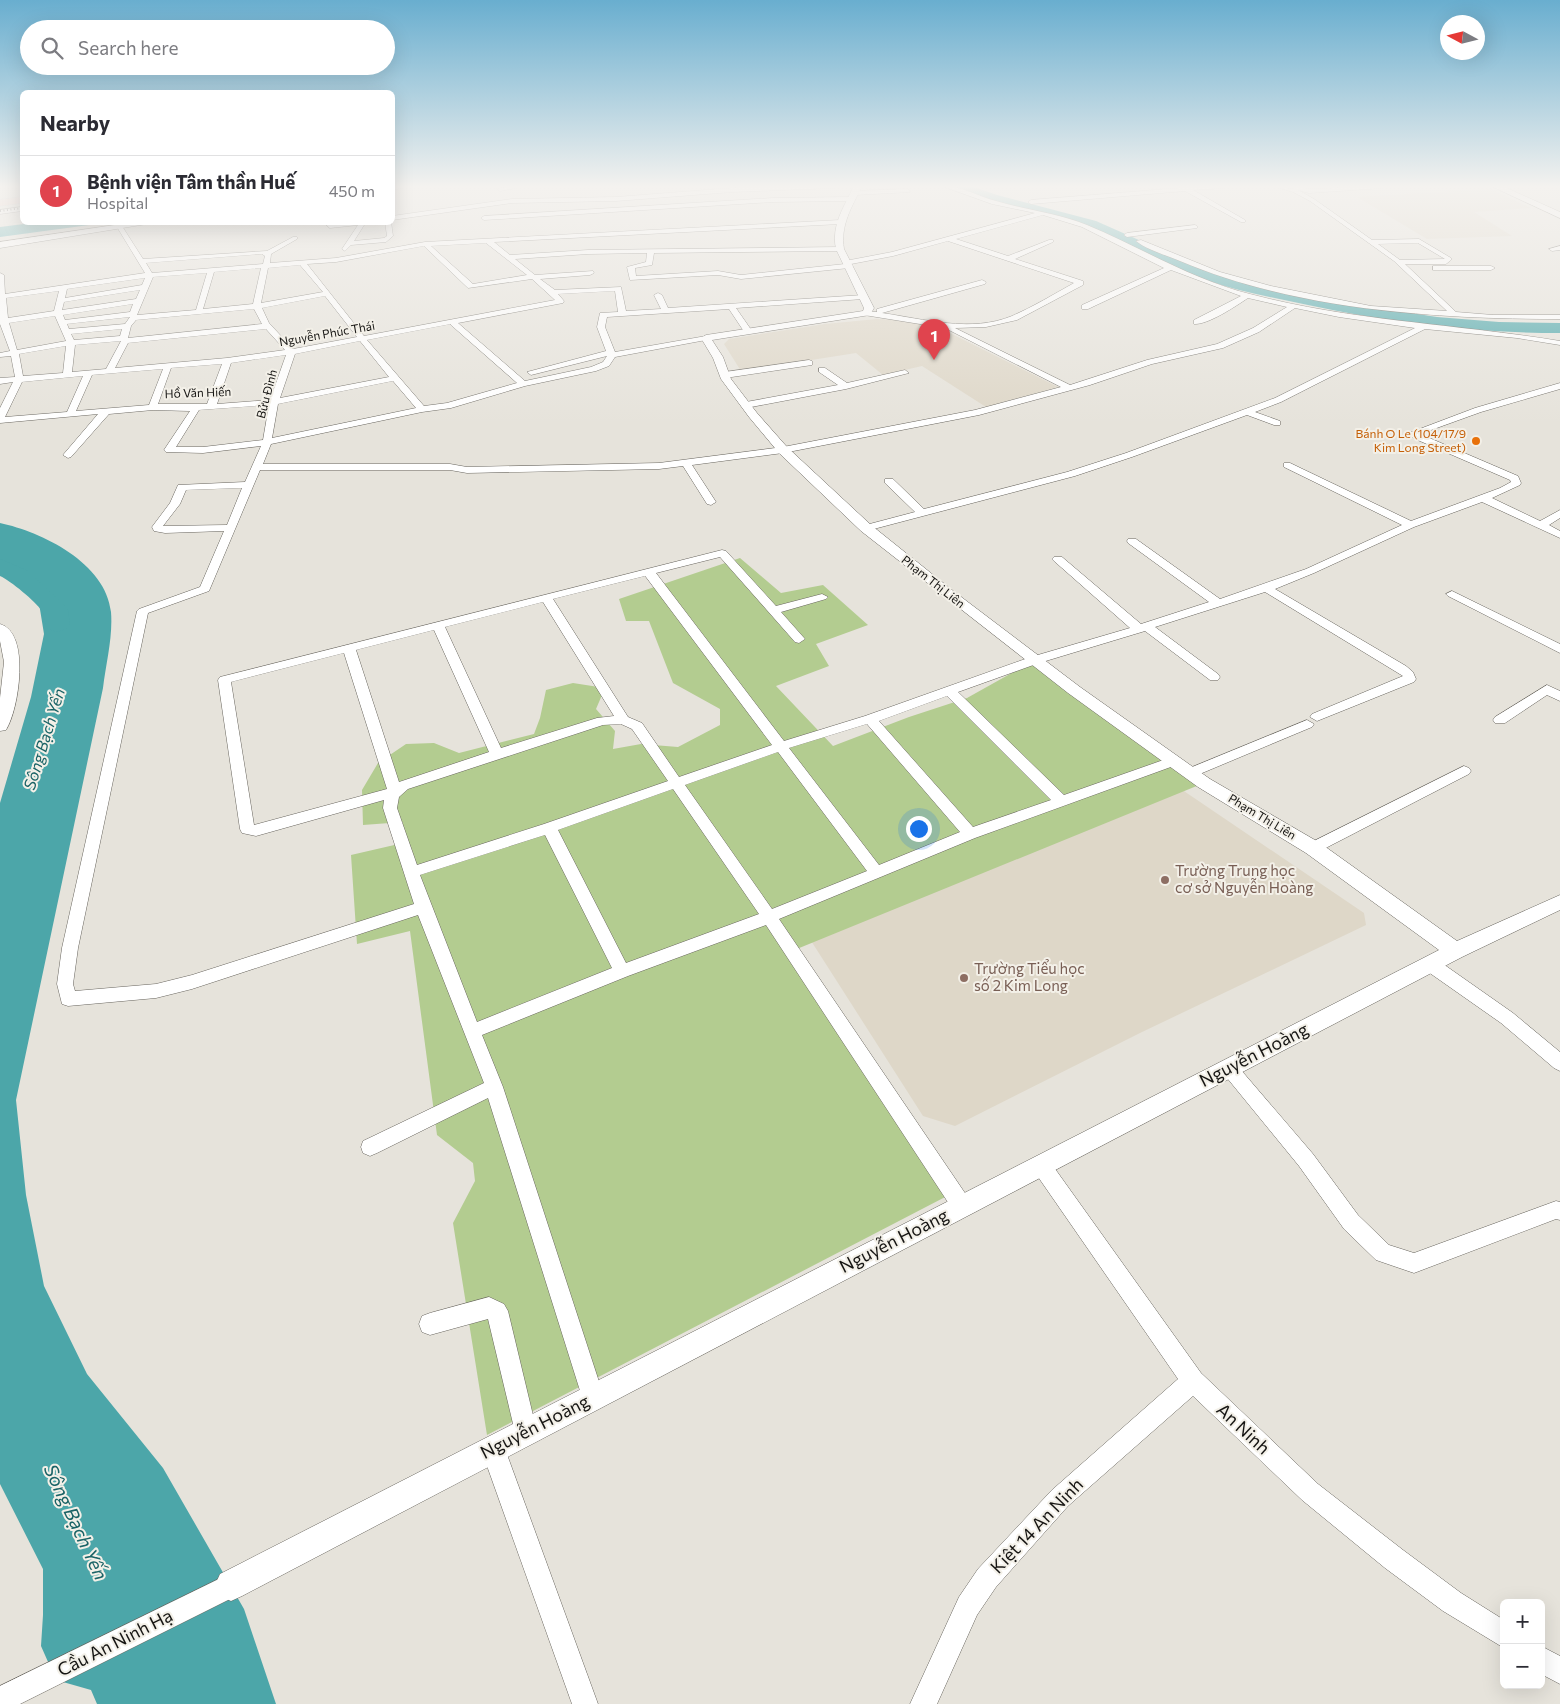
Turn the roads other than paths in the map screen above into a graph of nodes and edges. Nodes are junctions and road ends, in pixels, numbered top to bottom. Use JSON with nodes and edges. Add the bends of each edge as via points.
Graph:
{"nodes":[{"id":1,"x":848,"y":265,"type":"edge"},
{"id":2,"x":143,"y":266,"type":"edge"},
{"id":3,"x":265,"y":266,"type":"junction"},
{"id":4,"x":269,"y":266,"type":"edge"},
{"id":5,"x":305,"y":266,"type":"edge"},
{"id":6,"x":449,"y":266,"type":"edge"},
{"id":7,"x":518,"y":266,"type":"edge"},
{"id":8,"x":579,"y":266,"type":"edge"},
{"id":9,"x":589,"y":266,"type":"edge"},
{"id":10,"x":636,"y":266,"type":"edge"},
{"id":11,"x":843,"y":266,"type":"edge"},
{"id":12,"x":1028,"y":266,"type":"edge"},
{"id":13,"x":1166,"y":266,"type":"edge"},
{"id":14,"x":1196,"y":266,"type":"edge"},
{"id":15,"x":1402,"y":266,"type":"edge"},
{"id":16,"x":1171,"y":268,"type":"junction"},
{"id":17,"x":1405,"y":268,"type":"junction"},
{"id":18,"x":1491,"y":268,"type":"dead end"},
{"id":19,"x":211,"y":271,"type":"junction"},
{"id":20,"x":0,"y":275,"type":"edge"},
{"id":21,"x":150,"y":276,"type":"junction"},
{"id":22,"x":532,"y":277,"type":"junction"},
{"id":23,"x":741,"y":277,"type":"junction"},
{"id":24,"x":982,"y":282,"type":"dead end"},
{"id":25,"x":741,"y":286,"type":"dead end"},
{"id":26,"x":144,"y":287,"type":"junction"},
{"id":27,"x":63,"y":289,"type":"junction"},
{"id":28,"x":592,"y":290,"type":"junction"},
{"id":29,"x":553,"y":292,"type":"junction"},
{"id":30,"x":326,"y":294,"type":"junction"},
{"id":31,"x":658,"y":294,"type":"dead end"},
{"id":32,"x":740,"y":295,"type":"dead end"},
{"id":33,"x":1248,"y":296,"type":"junction"},
{"id":34,"x":1,"y":297,"type":"edge"},
{"id":35,"x":863,"y":297,"type":"junction"},
{"id":36,"x":139,"y":300,"type":"junction"},
{"id":37,"x":59,"y":301,"type":"junction"},
{"id":38,"x":740,"y":304,"type":"junction"},
{"id":39,"x":257,"y":306,"type":"junction"},
{"id":40,"x":730,"y":306,"type":"junction"},
{"id":41,"x":1293,"y":306,"type":"junction"},
{"id":42,"x":1085,"y":307,"type":"dead end"},
{"id":43,"x":665,"y":309,"type":"junction"},
{"id":44,"x":199,"y":311,"type":"junction"},
{"id":45,"x":58,"y":313,"type":"junction"},
{"id":46,"x":622,"y":313,"type":"junction"},
{"id":47,"x":867,"y":313,"type":"junction"},
{"id":48,"x":1454,"y":314,"type":"junction"},
{"id":49,"x":134,"y":316,"type":"junction"},
{"id":50,"x":1560,"y":317,"type":"edge"},
{"id":51,"x":2,"y":322,"type":"edge"},
{"id":52,"x":61,"y":322,"type":"junction"},
{"id":53,"x":1197,"y":322,"type":"dead end"},
{"id":54,"x":454,"y":323,"type":"junction"},
{"id":55,"x":127,"y":326,"type":"junction"},
{"id":56,"x":268,"y":326,"type":"junction"},
{"id":57,"x":945,"y":326,"type":"junction"},
{"id":58,"x":1424,"y":327,"type":"junction"},
{"id":59,"x":748,"y":331,"type":"junction"},
{"id":60,"x":65,"y":332,"type":"junction"},
{"id":61,"x":706,"y":338,"type":"junction"},
{"id":62,"x":362,"y":339,"type":"junction"},
{"id":63,"x":125,"y":340,"type":"junction"},
{"id":64,"x":71,"y":343,"type":"junction"},
{"id":65,"x":1560,"y":344,"type":"edge"},
{"id":66,"x":14,"y":352,"type":"junction"},
{"id":67,"x":291,"y":352,"type":"junction"},
{"id":68,"x":611,"y":354,"type":"junction"},
{"id":69,"x":0,"y":355,"type":"edge"},
{"id":70,"x":227,"y":360,"type":"junction"},
{"id":71,"x":809,"y":363,"type":"dead end"},
{"id":72,"x":168,"y":366,"type":"junction"},
{"id":73,"x":822,"y":370,"type":"dead end"},
{"id":74,"x":109,"y":372,"type":"junction"},
{"id":75,"x":905,"y":373,"type":"dead end"},
{"id":76,"x":88,"y":374,"type":"junction"},
{"id":77,"x":67,"y":375,"type":"junction"},
{"id":78,"x":725,"y":375,"type":"junction"},
{"id":79,"x":514,"y":376,"type":"junction"},
{"id":80,"x":19,"y":378,"type":"junction"},
{"id":81,"x":395,"y":378,"type":"junction"},
{"id":82,"x":0,"y":381,"type":"edge"},
{"id":83,"x":523,"y":384,"type":"junction"},
{"id":84,"x":846,"y":386,"type":"junction"},
{"id":85,"x":1560,"y":386,"type":"edge"},
{"id":86,"x":1067,"y":388,"type":"junction"},
{"id":87,"x":5,"y":399,"type":"edge"},
{"id":88,"x":274,"y":402,"type":"junction"},
{"id":89,"x":746,"y":405,"type":"junction"},
{"id":90,"x":153,"y":407,"type":"junction"},
{"id":91,"x":211,"y":407,"type":"junction"},
{"id":92,"x":196,"y":408,"type":"junction"},
{"id":93,"x":422,"y":409,"type":"junction"},
{"id":94,"x":1245,"y":411,"type":"junction"},
{"id":95,"x":105,"y":412,"type":"junction"},
{"id":96,"x":70,"y":415,"type":"junction"},
{"id":97,"x":0,"y":419,"type":"edge"},
{"id":98,"x":1278,"y":423,"type":"dead end"},
{"id":99,"x":267,"y":442,"type":"junction"},
{"id":100,"x":783,"y":450,"type":"junction"},
{"id":101,"x":68,"y":455,"type":"dead end"},
{"id":102,"x":686,"y":463,"type":"junction"},
{"id":103,"x":1287,"y":465,"type":"dead end"},
{"id":104,"x":258,"y":467,"type":"junction"},
{"id":105,"x":889,"y":481,"type":"dead end"},
{"id":106,"x":250,"y":485,"type":"junction"},
{"id":107,"x":1483,"y":498,"type":"junction"},
{"id":108,"x":711,"y":502,"type":"dead end"},
{"id":109,"x":922,"y":512,"type":"junction"},
{"id":110,"x":1560,"y":513,"type":"edge"},
{"id":111,"x":1542,"y":525,"type":"junction"},
{"id":112,"x":1410,"y":526,"type":"junction"},
{"id":113,"x":230,"y":528,"type":"junction"},
{"id":114,"x":866,"y":528,"type":"junction"},
{"id":115,"x":1560,"y":536,"type":"edge"},
{"id":116,"x":1132,"y":541,"type":"dead end"},
{"id":117,"x":1058,"y":559,"type":"dead end"},
{"id":118,"x":657,"y":569,"type":"junction"},
{"id":119,"x":1266,"y":588,"type":"junction"},
{"id":120,"x":1452,"y":594,"type":"dead end"},
{"id":121,"x":822,"y":596,"type":"dead end"},
{"id":122,"x":546,"y":597,"type":"junction"},
{"id":123,"x":1219,"y":604,"type":"junction"},
{"id":124,"x":773,"y":610,"type":"junction"},
{"id":125,"x":438,"y":625,"type":"junction"},
{"id":126,"x":1143,"y":628,"type":"junction"},
{"id":127,"x":0,"y":629,"type":"edge"},
{"id":128,"x":800,"y":638,"type":"dead end"},
{"id":129,"x":349,"y":648,"type":"junction"},
{"id":130,"x":1560,"y":649,"type":"edge"},
{"id":131,"x":1036,"y":660,"type":"junction"},
{"id":132,"x":1214,"y":677,"type":"dead end"},
{"id":133,"x":949,"y":691,"type":"junction"},
{"id":134,"x":1560,"y":697,"type":"edge"},
{"id":135,"x":870,"y":719,"type":"junction"},
{"id":136,"x":623,"y":720,"type":"junction"},
{"id":137,"x":1500,"y":720,"type":"dead end"},
{"id":138,"x":0,"y":726,"type":"edge"},
{"id":139,"x":779,"y":747,"type":"junction"},
{"id":140,"x":496,"y":754,"type":"junction"},
{"id":141,"x":1174,"y":761,"type":"junction"},
{"id":142,"x":1464,"y":771,"type":"dead end"},
{"id":143,"x":1190,"y":772,"type":"junction"},
{"id":144,"x":676,"y":784,"type":"junction"},
{"id":145,"x":395,"y":792,"type":"junction"},
{"id":146,"x":1062,"y":801,"type":"junction"},
{"id":147,"x":549,"y":828,"type":"junction"},
{"id":148,"x":970,"y":834,"type":"junction"},
{"id":149,"x":1313,"y":848,"type":"junction"},
{"id":150,"x":413,"y":872,"type":"junction"},
{"id":151,"x":876,"y":872,"type":"junction"},
{"id":152,"x":1560,"y":902,"type":"edge"},
{"id":153,"x":423,"y":907,"type":"junction"},
{"id":154,"x":769,"y":917,"type":"junction"},
{"id":155,"x":1455,"y":951,"type":"junction"},
{"id":156,"x":1430,"y":964,"type":"junction"},
{"id":157,"x":622,"y":971,"type":"junction"},
{"id":158,"x":474,"y":1031,"type":"junction"},
{"id":159,"x":1560,"y":1063,"type":"edge"},
{"id":160,"x":1229,"y":1068,"type":"junction"},
{"id":161,"x":494,"y":1087,"type":"junction"},
{"id":162,"x":370,"y":1147,"type":"dead end"},
{"id":163,"x":1041,"y":1165,"type":"junction"},
{"id":164,"x":962,"y":1206,"type":"junction"},
{"id":165,"x":1560,"y":1211,"type":"edge"},
{"id":166,"x":430,"y":1324,"type":"dead end"},
{"id":167,"x":1193,"y":1381,"type":"junction"},
{"id":168,"x":593,"y":1397,"type":"junction"},
{"id":169,"x":526,"y":1432,"type":"junction"},
{"id":170,"x":493,"y":1449,"type":"junction"},
{"id":171,"x":231,"y":1585,"type":"joint"},
{"id":172,"x":1500,"y":1632,"type":"edge"},
{"id":173,"x":1545,"y":1662,"type":"edge"},
{"id":174,"x":1560,"y":1671,"type":"edge"},
{"id":175,"x":0,"y":1700,"type":"edge"},
{"id":176,"x":585,"y":1704,"type":"edge"},
{"id":177,"x":923,"y":1704,"type":"edge"}],
"edges":[{"from":1,"to":35,"type":"street"},
{"from":2,"to":21,"type":"street"},
{"from":3,"to":4,"type":"street"},
{"from":3,"to":19,"type":"street"},
{"from":3,"to":39,"type":"street"},
{"from":5,"to":30,"type":"street","via":[[320,280]]},
{"from":6,"to":22,"type":"street","via":[[472,286]]},
{"from":7,"to":22,"type":"street"},
{"from":8,"to":22,"type":"street"},
{"from":9,"to":28,"type":"street"},
{"from":10,"to":23,"type":"street","via":[[631,267],[633,278],[718,273]]},
{"from":11,"to":23,"type":"street"},
{"from":12,"to":57,"type":"street","via":[[1080,283],[1014,318],[986,325]]},
{"from":13,"to":16,"type":"street"},
{"from":14,"to":48,"type":"street","via":[[1236,280],[1371,308]]},
{"from":15,"to":17,"type":"street"},
{"from":16,"to":33,"type":"street"},
{"from":16,"to":42,"type":"street"},
{"from":17,"to":18,"type":"street"},
{"from":17,"to":48,"type":"street"},
{"from":19,"to":21,"type":"street"},
{"from":19,"to":44,"type":"street"},
{"from":20,"to":34,"type":"street"},
{"from":21,"to":26,"type":"street"},
{"from":21,"to":27,"type":"street"},
{"from":22,"to":29,"type":"street"},
{"from":23,"to":25,"type":"street"},
{"from":24,"to":47,"type":"street"},
{"from":26,"to":36,"type":"street"},
{"from":26,"to":37,"type":"street"},
{"from":27,"to":34,"type":"street"},
{"from":27,"to":37,"type":"street"},
{"from":28,"to":29,"type":"street"},
{"from":28,"to":46,"type":"street","via":[[618,289]]},
{"from":29,"to":54,"type":"street","name":"Nguyễn Phúc Thái","via":[[560,300],[558,302]]},
{"from":30,"to":39,"type":"street"},
{"from":30,"to":62,"type":"street"},
{"from":31,"to":43,"type":"street"},
{"from":32,"to":38,"type":"street"},
{"from":33,"to":41,"type":"street"},
{"from":33,"to":53,"type":"street"},
{"from":34,"to":51,"type":"street"},
{"from":35,"to":38,"type":"street"},
{"from":35,"to":47,"type":"street","via":[[869,308]]},
{"from":36,"to":45,"type":"street"},
{"from":36,"to":49,"type":"street"},
{"from":37,"to":45,"type":"street"},
{"from":38,"to":40,"type":"street"},
{"from":39,"to":44,"type":"street"},
{"from":39,"to":56,"type":"street","name":"Bửu Đình"},
{"from":40,"to":43,"type":"street"},
{"from":40,"to":59,"type":"street"},
{"from":41,"to":58,"type":"street"},
{"from":41,"to":86,"type":"street","via":[[1256,330],[1220,346],[1150,362]]},
{"from":43,"to":46,"type":"street"},
{"from":44,"to":49,"type":"street"},
{"from":45,"to":51,"type":"street"},
{"from":45,"to":52,"type":"street"},
{"from":46,"to":68,"type":"street","via":[[603,314],[602,327]]},
{"from":47,"to":57,"type":"street"},
{"from":47,"to":59,"type":"street"},
{"from":48,"to":50,"type":"street","via":[[1499,318]]},
{"from":49,"to":52,"type":"street"},
{"from":49,"to":55,"type":"street"},
{"from":51,"to":66,"type":"street"},
{"from":52,"to":60,"type":"street"},
{"from":54,"to":62,"type":"street","name":"Nguyễn Phúc Thái"},
{"from":54,"to":79,"type":"street"},
{"from":55,"to":60,"type":"street"},
{"from":55,"to":63,"type":"street"},
{"from":56,"to":63,"type":"street"},
{"from":56,"to":67,"type":"street","name":"Bửu Đình"},
{"from":57,"to":86,"type":"street"},
{"from":58,"to":65,"type":"street","via":[[1517,336]]},
{"from":58,"to":94,"type":"street","via":[[1278,400]]},
{"from":59,"to":61,"type":"street"},
{"from":60,"to":64,"type":"street"},
{"from":61,"to":68,"type":"street"},
{"from":61,"to":78,"type":"street","name":"Phạm Thị Liên"},
{"from":62,"to":67,"type":"street","name":"Nguyễn Phúc Thái"},
{"from":62,"to":81,"type":"street"},
{"from":63,"to":64,"type":"street"},
{"from":63,"to":74,"type":"street"},
{"from":64,"to":66,"type":"street"},
{"from":64,"to":77,"type":"street"},
{"from":66,"to":69,"type":"street"},
{"from":66,"to":80,"type":"street"},
{"from":67,"to":70,"type":"street","name":"Nguyễn Phúc Thái"},
{"from":67,"to":88,"type":"street","name":"Bửu Đình"},
{"from":68,"to":79,"type":"street"},
{"from":68,"to":83,"type":"street","via":[[606,364],[593,369]]},
{"from":70,"to":72,"type":"street","name":"Nguyễn Phúc Thái"},
{"from":70,"to":91,"type":"street"},
{"from":71,"to":78,"type":"street"},
{"from":72,"to":74,"type":"street","name":"Nguyễn Phúc Thái"},
{"from":72,"to":90,"type":"street"},
{"from":73,"to":84,"type":"street"},
{"from":74,"to":76,"type":"street","name":"Nguyễn Phúc Thái"},
{"from":75,"to":84,"type":"street"},
{"from":76,"to":77,"type":"street","name":"Nguyễn Phúc Thái"},
{"from":76,"to":96,"type":"street"},
{"from":77,"to":80,"type":"street","name":"Nguyễn Phúc Thái"},
{"from":78,"to":89,"type":"street","name":"Phạm Thị Liên"},
{"from":79,"to":83,"type":"street"},
{"from":80,"to":82,"type":"street","name":"Nguyễn Phúc Thái"},
{"from":80,"to":87,"type":"street"},
{"from":81,"to":88,"type":"street","name":"Hồ Văn Hiến"},
{"from":81,"to":93,"type":"street"},
{"from":83,"to":93,"type":"street","via":[[448,406]]},
{"from":84,"to":89,"type":"street"},
{"from":85,"to":107,"type":"street","via":[[1414,433],[1514,478],[1516,483]]},
{"from":86,"to":100,"type":"street","via":[[976,413]]},
{"from":87,"to":97,"type":"street"},
{"from":88,"to":91,"type":"street","name":"Hồ Văn Hiến"},
{"from":88,"to":99,"type":"street","name":"Bửu Đình"},
{"from":89,"to":100,"type":"street","name":"Phạm Thị Liên"},
{"from":90,"to":92,"type":"street","name":"Hồ Văn Hiến"},
{"from":90,"to":95,"type":"street","name":"Hồ Văn Hiến"},
{"from":91,"to":92,"type":"street","name":"Hồ Văn Hiến"},
{"from":92,"to":99,"type":"street","via":[[169,450],[204,450]]},
{"from":93,"to":99,"type":"street"},
{"from":94,"to":98,"type":"street"},
{"from":94,"to":109,"type":"street","via":[[1079,471]]},
{"from":95,"to":96,"type":"street","name":"Hồ Văn Hiến"},
{"from":95,"to":101,"type":"street"},
{"from":96,"to":97,"type":"street","name":"Hồ Văn Hiến"},
{"from":99,"to":104,"type":"street","name":"Bửu Đình"},
{"from":100,"to":102,"type":"street"},
{"from":100,"to":114,"type":"street","name":"Phạm Thị Liên"},
{"from":102,"to":104,"type":"street","via":[[494,470]]},
{"from":102,"to":108,"type":"street"},
{"from":103,"to":112,"type":"street"},
{"from":104,"to":106,"type":"street","name":"Bửu Đình"},
{"from":105,"to":109,"type":"street"},
{"from":106,"to":113,"type":"street","name":"Bửu Đình"},
{"from":106,"to":113,"type":"street","via":[[182,487],[175,504],[157,526],[165,530]]},
{"from":107,"to":111,"type":"street"},
{"from":107,"to":112,"type":"street"},
{"from":109,"to":114,"type":"street"},
{"from":110,"to":111,"type":"street"},
{"from":111,"to":115,"type":"street"},
{"from":112,"to":119,"type":"street"},
{"from":113,"to":153,"type":"street","name":"Bửu Đình","via":[[205,589],[143,611],[70,948],[65,984],[68,1000],[156,991],[192,982]]},
{"from":114,"to":131,"type":"street","name":"Phạm Thị Liên"},
{"from":116,"to":123,"type":"street"},
{"from":117,"to":126,"type":"street"},
{"from":118,"to":122,"type":"street"},
{"from":118,"to":124,"type":"street","via":[[722,553]]},
{"from":118,"to":139,"type":"street","via":[[650,573],[651,577]]},
{"from":119,"to":123,"type":"street"},
{"from":119,"to":143,"type":"street","via":[[1402,669],[1410,679]]},
{"from":120,"to":130,"type":"street"},
{"from":121,"to":124,"type":"street"},
{"from":122,"to":125,"type":"street"},
{"from":122,"to":136,"type":"street"},
{"from":123,"to":126,"type":"street"},
{"from":124,"to":128,"type":"street"},
{"from":125,"to":129,"type":"street"},
{"from":125,"to":140,"type":"street"},
{"from":126,"to":131,"type":"street"},
{"from":126,"to":132,"type":"street"},
{"from":127,"to":138,"type":"street","via":[[11,650],[12,669],[7,707]]},
{"from":129,"to":145,"type":"street"},
{"from":129,"to":145,"type":"street","via":[[224,680],[247,829],[264,829]]},
{"from":131,"to":133,"type":"street"},
{"from":131,"to":141,"type":"street","name":"Phạm Thị Liên"},
{"from":133,"to":135,"type":"street"},
{"from":133,"to":146,"type":"street"},
{"from":134,"to":137,"type":"street","via":[[1547,689]]},
{"from":135,"to":139,"type":"street"},
{"from":135,"to":148,"type":"street"},
{"from":136,"to":140,"type":"street","via":[[602,721]]},
{"from":136,"to":144,"type":"street","via":[[640,730]]},
{"from":139,"to":144,"type":"street"},
{"from":139,"to":151,"type":"street"},
{"from":140,"to":145,"type":"street","via":[[414,780]]},
{"from":141,"to":143,"type":"street","name":"Phạm Thị Liên"},
{"from":141,"to":146,"type":"street"},
{"from":142,"to":149,"type":"street"},
{"from":143,"to":149,"type":"street","name":"Phạm Thị Liên"},
{"from":144,"to":147,"type":"street"},
{"from":144,"to":154,"type":"street"},
{"from":145,"to":150,"type":"street","via":[[390,808]]},
{"from":146,"to":148,"type":"street"},
{"from":147,"to":150,"type":"street"},
{"from":147,"to":157,"type":"street"},
{"from":148,"to":151,"type":"street"},
{"from":149,"to":155,"type":"street","name":"Phạm Thị Liên"},
{"from":150,"to":153,"type":"street"},
{"from":151,"to":154,"type":"street"},
{"from":152,"to":155,"type":"street","name":"Nguyễn Hoàng"},
{"from":153,"to":158,"type":"street"},
{"from":154,"to":157,"type":"street"},
{"from":154,"to":164,"type":"street"},
{"from":155,"to":156,"type":"street","name":"Nguyễn Hoàng"},
{"from":156,"to":159,"type":"street","via":[[1507,1018]]},
{"from":156,"to":160,"type":"street","name":"Nguyễn Hoàng"},
{"from":157,"to":158,"type":"street"},
{"from":158,"to":161,"type":"street"},
{"from":160,"to":163,"type":"street","name":"Nguyễn Hoàng"},
{"from":160,"to":165,"type":"street","via":[[1306,1160],[1351,1222],[1383,1253],[1414,1263]]},
{"from":161,"to":162,"type":"street"},
{"from":161,"to":168,"type":"street"},
{"from":163,"to":164,"type":"street","name":"Nguyễn Hoàng"},
{"from":163,"to":167,"type":"street","name":"An Ninh"},
{"from":164,"to":168,"type":"street","name":"Nguyễn Hoàng"},
{"from":166,"to":169,"type":"street","via":[[489,1308],[497,1311]]},
{"from":167,"to":172,"type":"street","name":"An Ninh","via":[[1310,1492],[1452,1602]]},
{"from":167,"to":177,"type":"street","name":"Kiệt 14 An Ninh","via":[[1060,1498],[987,1578],[968,1606]]},
{"from":168,"to":169,"type":"street","name":"Nguyễn Hoàng"},
{"from":169,"to":170,"type":"street","name":"Nguyễn Hoàng"},
{"from":170,"to":171,"type":"street","name":"Nguyễn Hoàng"},
{"from":170,"to":176,"type":"street"},
{"from":171,"to":175,"type":"street","name":"Cầu An Ninh Hạ"},
{"from":173,"to":174,"type":"street"}]}
